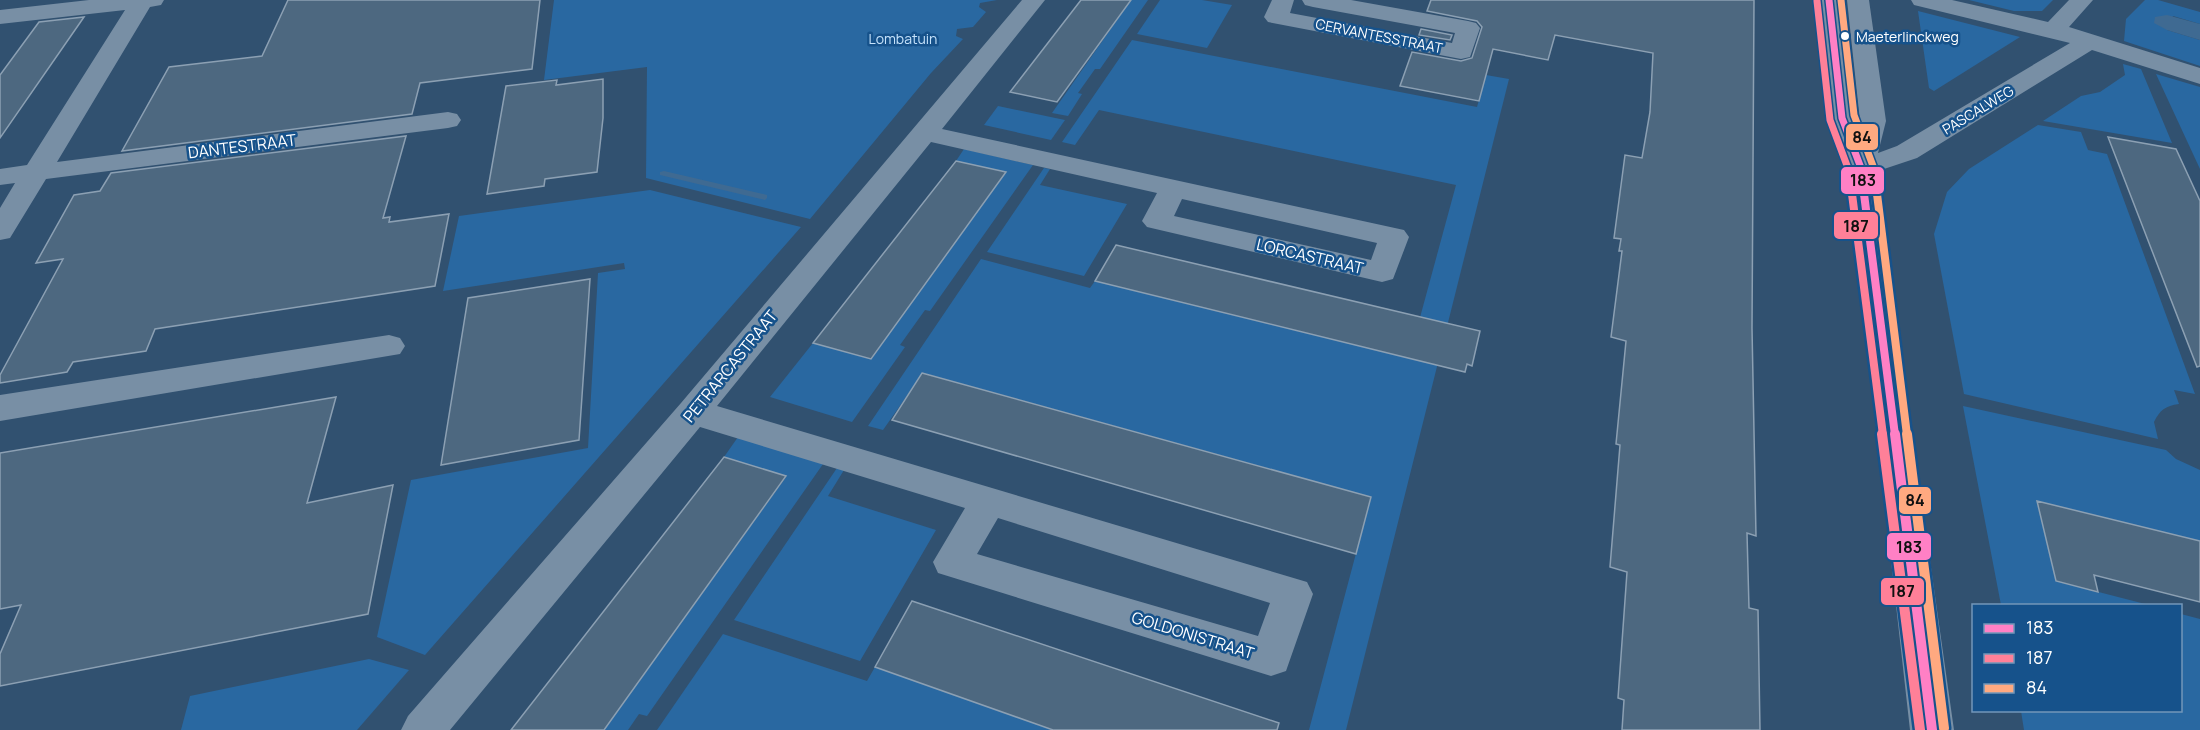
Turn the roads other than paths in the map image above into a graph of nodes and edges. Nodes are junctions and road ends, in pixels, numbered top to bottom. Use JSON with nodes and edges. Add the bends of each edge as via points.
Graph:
{"nodes":[{"id":1,"x":1034,"y":0,"type":"edge"},
{"id":2,"x":1283,"y":0,"type":"edge"},
{"id":3,"x":1313,"y":0,"type":"edge"},
{"id":4,"x":1829,"y":0,"type":"edge"},
{"id":5,"x":1858,"y":0,"type":"edge"},
{"id":6,"x":1922,"y":0,"type":"edge"},
{"id":7,"x":2082,"y":0,"type":"edge"},
{"id":8,"x":148,"y":1,"type":"edge"},
{"id":9,"x":0,"y":17,"type":"edge"},
{"id":10,"x":2053,"y":30,"type":"junction"},
{"id":11,"x":2090,"y":41,"type":"junction"},
{"id":12,"x":2200,"y":76,"type":"edge"},
{"id":13,"x":447,"y":120,"type":"dead end"},
{"id":14,"x":925,"y":133,"type":"junction"},
{"id":15,"x":1861,"y":168,"type":"junction"},
{"id":16,"x":37,"y":172,"type":"junction"},
{"id":17,"x":0,"y":177,"type":"edge"},
{"id":18,"x":1174,"y":187,"type":"junction"},
{"id":19,"x":0,"y":231,"type":"edge"},
{"id":20,"x":389,"y":346,"type":"dead end"},
{"id":21,"x":0,"y":408,"type":"edge"},
{"id":22,"x":693,"y":412,"type":"junction"},
{"id":23,"x":989,"y":501,"type":"junction"},
{"id":24,"x":423,"y":730,"type":"edge"},
{"id":25,"x":1932,"y":730,"type":"edge"}],
"edges":[{"from":1,"to":14,"type":"street","name":"PETRARCASTRAAT"},
{"from":2,"to":3,"type":"street","name":"CERVANTESSTRAAT","via":[[1276,17],[1461,52],[1468,28]]},
{"from":4,"to":15,"type":"street","via":[[1842,118]]},
{"from":5,"to":15,"type":"street","via":[[1873,121]]},
{"from":6,"to":10,"type":"street"},
{"from":7,"to":10,"type":"street"},
{"from":8,"to":9,"type":"street"},
{"from":8,"to":16,"type":"street"},
{"from":10,"to":11,"type":"street"},
{"from":11,"to":12,"type":"street"},
{"from":11,"to":15,"type":"street","name":"PASCALWEG","via":[[1907,152]]},
{"from":13,"to":16,"type":"street","name":"DANTESTRAAT"},
{"from":14,"to":18,"type":"street","name":"LORCASTRAAT"},
{"from":14,"to":22,"type":"street","name":"PETRARCASTRAAT"},
{"from":15,"to":25,"type":"street"},
{"from":16,"to":17,"type":"street","name":"DANTESTRAAT"},
{"from":16,"to":19,"type":"street"},
{"from":18,"to":18,"type":"street","name":"LORCASTRAAT","via":[[1157,221],[1382,272],[1394,237]]},
{"from":20,"to":21,"type":"street"},
{"from":22,"to":23,"type":"street","name":"GOLDONISTRAAT"},
{"from":22,"to":24,"type":"street","name":"PETRARCASTRAAT"},
{"from":23,"to":23,"type":"street","name":"GOLDONISTRAAT","via":[[952,562],[1271,658],[1293,594]]}]}
